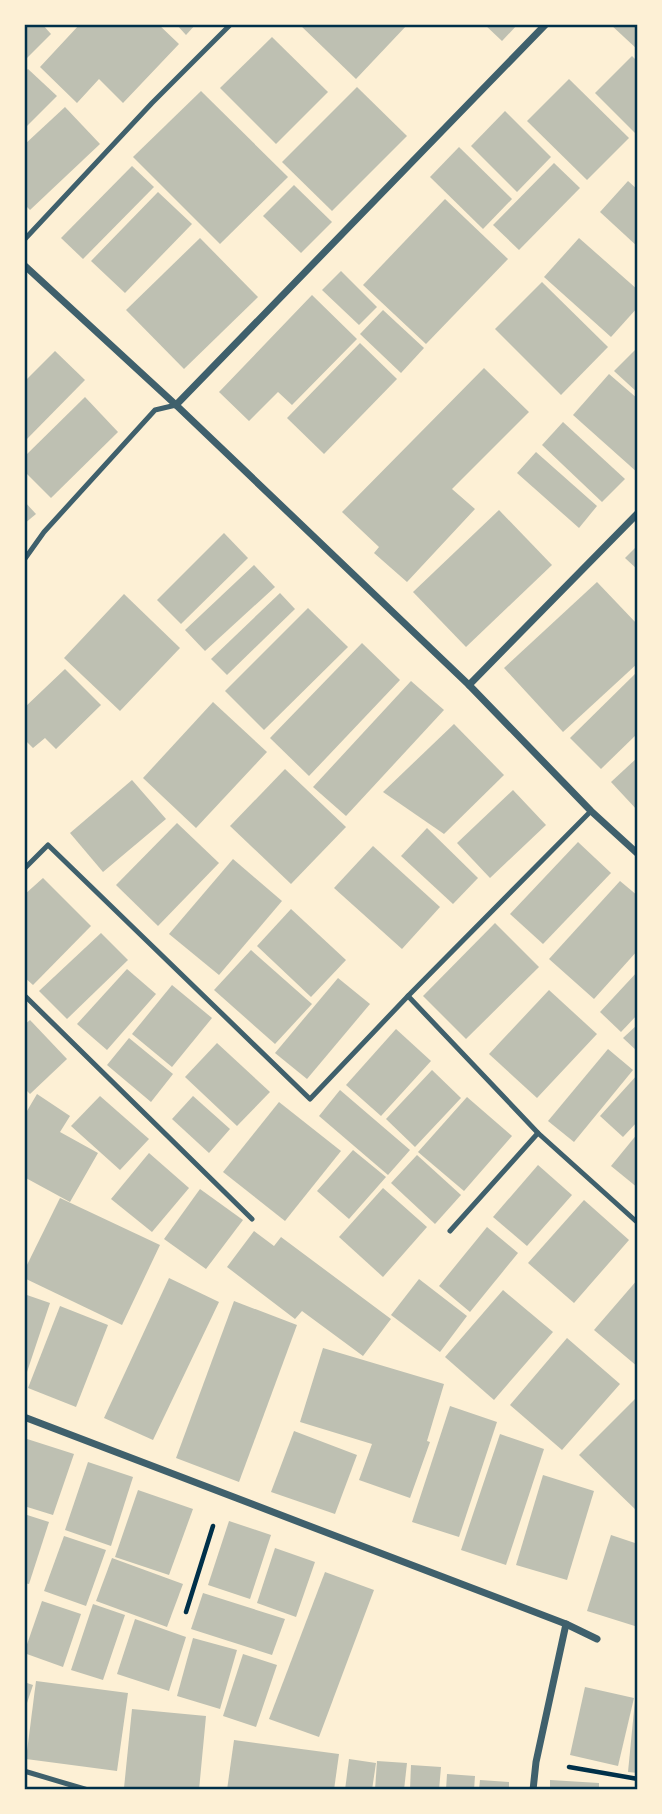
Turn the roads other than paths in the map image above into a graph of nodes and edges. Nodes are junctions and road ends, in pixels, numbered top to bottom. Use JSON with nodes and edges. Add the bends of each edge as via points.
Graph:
{"nodes":[{"id":1,"x":231,"y":24,"type":"edge"},
{"id":2,"x":547,"y":24,"type":"edge"},
{"id":3,"x":24,"y":240,"type":"edge"},
{"id":4,"x":24,"y":265,"type":"edge"},
{"id":5,"x":176,"y":405,"type":"junction"},
{"id":6,"x":638,"y":513,"type":"edge"},
{"id":7,"x":24,"y":560,"type":"edge"},
{"id":8,"x":469,"y":685,"type":"junction"},
{"id":9,"x":591,"y":811,"type":"junction"},
{"id":10,"x":638,"y":854,"type":"edge"},
{"id":11,"x":24,"y":869,"type":"edge"},
{"id":12,"x":24,"y":995,"type":"edge"},
{"id":13,"x":408,"y":996,"type":"junction"},
{"id":14,"x":538,"y":1133,"type":"junction"},
{"id":15,"x":252,"y":1219,"type":"dead end"},
{"id":16,"x":638,"y":1223,"type":"edge"},
{"id":17,"x":450,"y":1231,"type":"dead end"},
{"id":18,"x":24,"y":1417,"type":"edge"},
{"id":19,"x":566,"y":1624,"type":"junction"},
{"id":20,"x":597,"y":1639,"type":"dead end"},
{"id":21,"x":24,"y":1772,"type":"edge"},
{"id":22,"x":88,"y":1790,"type":"edge"},
{"id":23,"x":533,"y":1790,"type":"edge"}],
"edges":[{"from":1,"to":3,"type":"lane"},
{"from":2,"to":5,"type":"street"},
{"from":4,"to":5,"type":"street"},
{"from":5,"to":7,"type":"lane","via":[[155,410]]},
{"from":5,"to":8,"type":"street"},
{"from":6,"to":8,"type":"street"},
{"from":8,"to":9,"type":"street"},
{"from":9,"to":10,"type":"street"},
{"from":9,"to":13,"type":"lane"},
{"from":11,"to":13,"type":"lane","via":[[48,845],[310,1099]]},
{"from":12,"to":15,"type":"lane"},
{"from":13,"to":14,"type":"lane"},
{"from":14,"to":16,"type":"lane"},
{"from":14,"to":17,"type":"lane"},
{"from":18,"to":19,"type":"street"},
{"from":19,"to":20,"type":"street"},
{"from":19,"to":23,"type":"street"},
{"from":21,"to":22,"type":"lane"}]}
